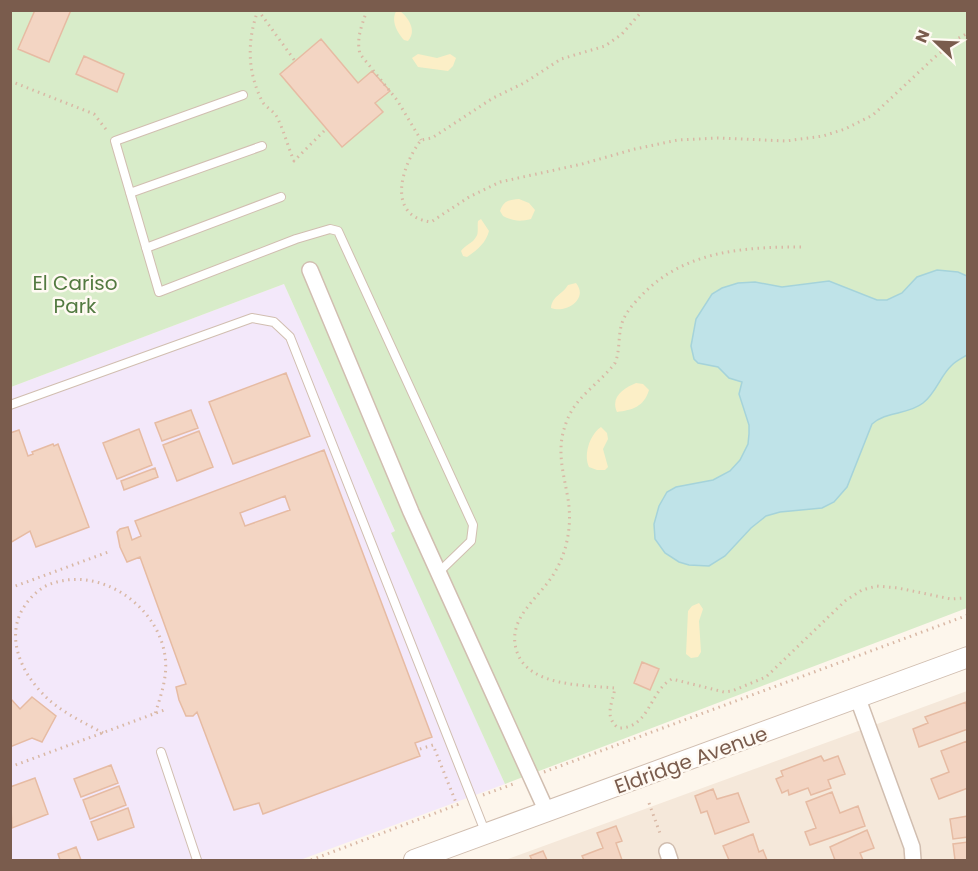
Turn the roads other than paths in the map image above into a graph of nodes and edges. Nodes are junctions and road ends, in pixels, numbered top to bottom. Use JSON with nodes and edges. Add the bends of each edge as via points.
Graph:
{"nodes":[{"id":1,"x":243,"y":95,"type":"dead end"},
{"id":2,"x":262,"y":146,"type":"dead end"},
{"id":3,"x":130,"y":193,"type":"junction"},
{"id":4,"x":281,"y":197,"type":"dead end"},
{"id":5,"x":146,"y":248,"type":"junction"},
{"id":6,"x":310,"y":270,"type":"dead end"},
{"id":7,"x":10,"y":405,"type":"edge"},
{"id":8,"x":440,"y":571,"type":"junction"},
{"id":9,"x":968,"y":657,"type":"edge"},
{"id":10,"x":858,"y":699,"type":"junction"},
{"id":11,"x":161,"y":752,"type":"dead end"},
{"id":12,"x":547,"y":812,"type":"junction"},
{"id":13,"x":486,"y":835,"type":"junction"},
{"id":14,"x":197,"y":861,"type":"edge"},
{"id":15,"x":414,"y":861,"type":"edge"},
{"id":16,"x":913,"y":861,"type":"edge"}],
"edges":[{"from":1,"to":3,"type":"lane","via":[[115,141]]},
{"from":2,"to":3,"type":"lane"},
{"from":3,"to":5,"type":"lane"},
{"from":4,"to":5,"type":"lane"},
{"from":5,"to":8,"type":"lane","via":[[159,292],[296,239],[338,231],[473,525],[471,541]]},
{"from":6,"to":8,"type":"street","via":[[411,512]]},
{"from":7,"to":13,"type":"lane","via":[[252,318],[274,322],[290,337]]},
{"from":8,"to":12,"type":"street"},
{"from":9,"to":10,"type":"street","name":"Eldridge Avenue"},
{"from":10,"to":12,"type":"street","name":"Eldridge Avenue"},
{"from":10,"to":16,"type":"street","via":[[912,847]]},
{"from":11,"to":14,"type":"lane"},
{"from":12,"to":13,"type":"street","name":"Eldridge Avenue"},
{"from":13,"to":15,"type":"street","name":"Eldridge Avenue"}]}
